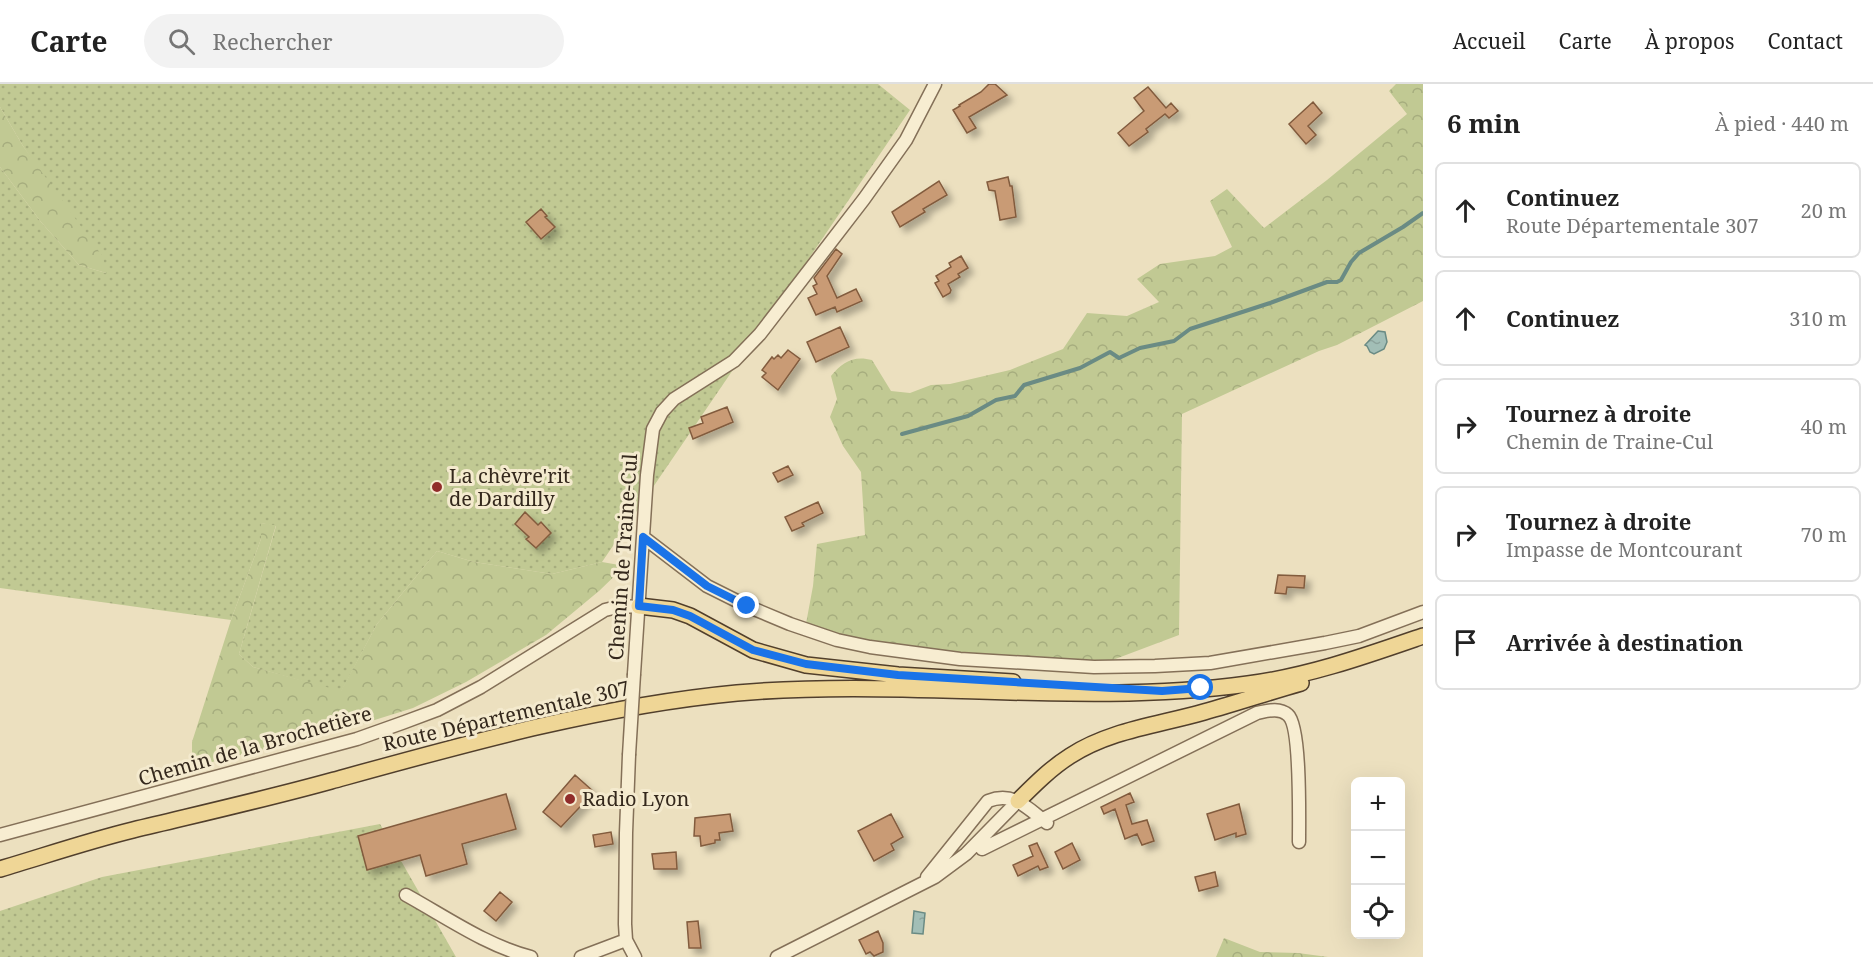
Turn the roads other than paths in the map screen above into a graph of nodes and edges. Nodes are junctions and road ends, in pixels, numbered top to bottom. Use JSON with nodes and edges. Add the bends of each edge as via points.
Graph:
{"nodes":[{"id":1,"x":935,"y":84,"type":"edge"},
{"id":2,"x":643,"y":537,"type":"junction"},
{"id":3,"x":639,"y":606,"type":"junction"},
{"id":4,"x":1423,"y":612,"type":"edge"},
{"id":5,"x":1423,"y":636,"type":"edge"},
{"id":6,"x":1162,"y":691,"type":"junction"},
{"id":7,"x":1018,"y":801,"type":"junction"},
{"id":8,"x":1044,"y":821,"type":"junction"},
{"id":9,"x":0,"y":835,"type":"edge"},
{"id":10,"x":1299,"y":842,"type":"dead end"},
{"id":11,"x":982,"y":849,"type":"dead end"},
{"id":12,"x":0,"y":869,"type":"edge"},
{"id":13,"x":920,"y":884,"type":"junction"},
{"id":14,"x":406,"y":895,"type":"dead end"},
{"id":15,"x":626,"y":940,"type":"junction"},
{"id":16,"x":531,"y":957,"type":"edge"},
{"id":17,"x":581,"y":957,"type":"edge"},
{"id":18,"x":635,"y":957,"type":"edge"},
{"id":19,"x":777,"y":957,"type":"edge"}],
"edges":[{"from":1,"to":2,"type":"street","name":"Chemin de Traine-Cul","via":[[906,140],[760,334],[734,361],[675,399],[662,412],[650,446]]},
{"from":2,"to":3,"type":"street","name":"Chemin de Traine-Cul"},
{"from":2,"to":4,"type":"street","via":[[707,586],[780,620],[837,640],[960,659],[1094,668],[1210,663],[1359,636]]},
{"from":3,"to":6,"type":"main road","via":[[673,610],[753,650],[806,664],[898,675]]},
{"from":3,"to":9,"type":"street","name":"Chemin de la Brochetière","via":[[605,610],[437,710],[357,739]]},
{"from":3,"to":15,"type":"street","name":"Chemin de Traine-Cul","bridge":true,"via":[[629,755]]},
{"from":5,"to":6,"type":"main road","name":"Route Départementale 307","via":[[1340,665],[1289,676],[1248,684]]},
{"from":5,"to":7,"type":"main road","via":[[1349,669],[1105,738],[1061,762]]},
{"from":6,"to":12,"type":"main road","name":"Route Départementale 307","via":[[800,690],[741,693],[612,710],[130,831]]},
{"from":7,"to":8,"type":"street"},
{"from":7,"to":13,"type":"street","via":[[950,867]]},
{"from":7,"to":13,"type":"street","via":[[1005,797],[988,801]]},
{"from":8,"to":10,"type":"street","via":[[1257,713],[1271,710],[1290,716],[1294,728]]},
{"from":8,"to":11,"type":"street"},
{"from":13,"to":19,"type":"street"},
{"from":14,"to":16,"type":"street","via":[[484,938]]},
{"from":15,"to":17,"type":"street"},
{"from":15,"to":18,"type":"street","name":"Chemin de Traine-Cul"}]}
